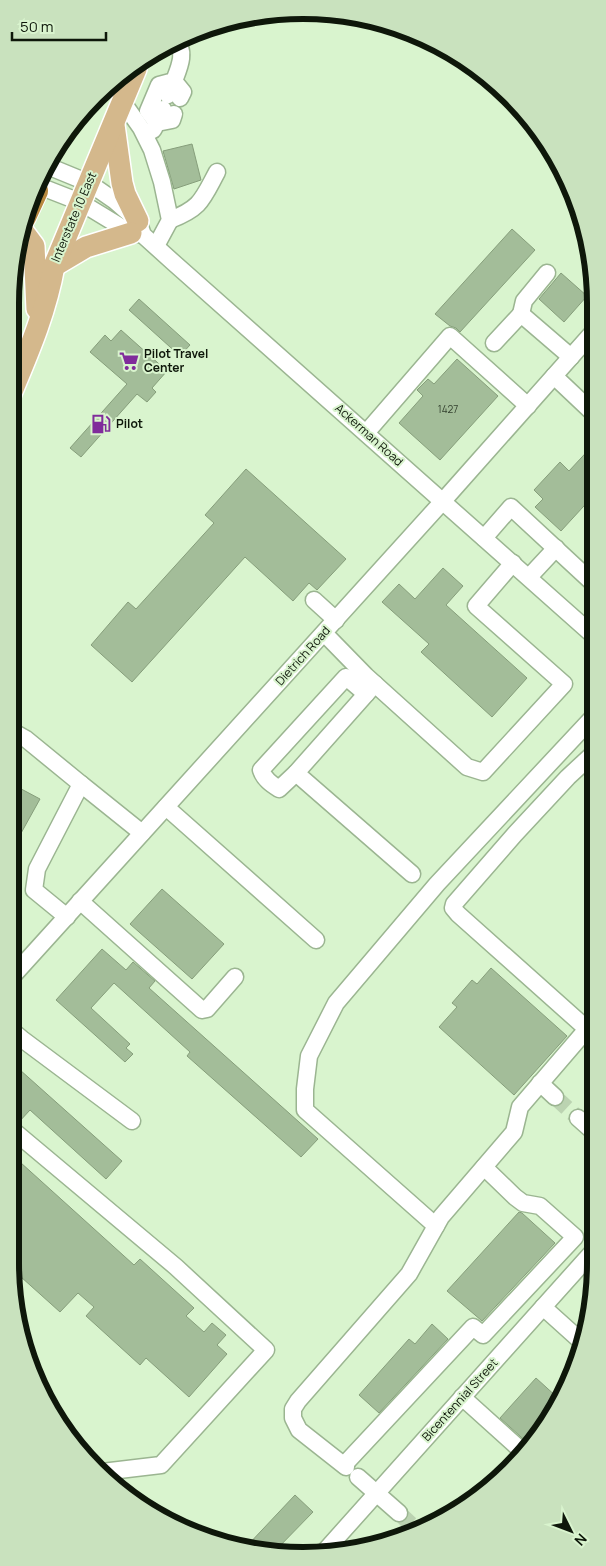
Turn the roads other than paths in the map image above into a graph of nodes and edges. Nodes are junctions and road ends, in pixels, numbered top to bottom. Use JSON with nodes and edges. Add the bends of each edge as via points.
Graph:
{"nodes":[{"id":1,"x":180,"y":47,"type":"edge"},
{"id":2,"x":134,"y":75,"type":"edge"},
{"id":3,"x":122,"y":101,"type":"junction"},
{"id":4,"x":114,"y":123,"type":"junction"},
{"id":5,"x":147,"y":141,"type":"junction"},
{"id":6,"x":53,"y":168,"type":"edge"},
{"id":7,"x":217,"y":172,"type":"dead end"},
{"id":8,"x":88,"y":183,"type":"junction"},
{"id":9,"x":43,"y":188,"type":"edge"},
{"id":10,"x":80,"y":202,"type":"junction"},
{"id":11,"x":170,"y":220,"type":"junction"},
{"id":12,"x":138,"y":229,"type":"junction"},
{"id":13,"x":27,"y":236,"type":"edge"},
{"id":14,"x":156,"y":246,"type":"junction"},
{"id":15,"x":54,"y":266,"type":"junction"},
{"id":16,"x":547,"y":273,"type":"dead end"},
{"id":17,"x":521,"y":314,"type":"junction"},
{"id":18,"x":38,"y":327,"type":"junction"},
{"id":19,"x":587,"y":339,"type":"edge"},
{"id":20,"x":494,"y":343,"type":"dead end"},
{"id":21,"x":571,"y":357,"type":"junction"},
{"id":22,"x":19,"y":374,"type":"edge"},
{"id":23,"x":554,"y":376,"type":"junction"},
{"id":24,"x":528,"y":406,"type":"junction"},
{"id":25,"x":587,"y":407,"type":"edge"},
{"id":26,"x":366,"y":433,"type":"junction"},
{"id":27,"x":443,"y":501,"type":"junction"},
{"id":28,"x":484,"y":538,"type":"junction"},
{"id":29,"x":556,"y":548,"type":"junction"},
{"id":30,"x":513,"y":563,"type":"junction"},
{"id":31,"x":529,"y":577,"type":"junction"},
{"id":32,"x":587,"y":577,"type":"edge"},
{"id":33,"x":314,"y":600,"type":"dead end"},
{"id":34,"x":336,"y":620,"type":"junction"},
{"id":35,"x":587,"y":630,"type":"edge"},
{"id":36,"x":324,"y":633,"type":"junction"},
{"id":37,"x":370,"y":689,"type":"junction"},
{"id":38,"x":587,"y":724,"type":"edge"},
{"id":39,"x":19,"y":734,"type":"edge"},
{"id":40,"x":587,"y":759,"type":"edge"},
{"id":41,"x":296,"y":773,"type":"junction"},
{"id":42,"x":81,"y":784,"type":"junction"},
{"id":43,"x":166,"y":807,"type":"junction"},
{"id":44,"x":142,"y":833,"type":"junction"},
{"id":45,"x":412,"y":874,"type":"dead end"},
{"id":46,"x":80,"y":901,"type":"junction"},
{"id":47,"x":67,"y":917,"type":"junction"},
{"id":48,"x":316,"y":940,"type":"dead end"},
{"id":49,"x":19,"y":969,"type":"edge"},
{"id":50,"x":235,"y":977,"type":"dead end"},
{"id":51,"x":587,"y":1022,"type":"edge"},
{"id":52,"x":587,"y":1030,"type":"edge"},
{"id":53,"x":19,"y":1037,"type":"edge"},
{"id":54,"x":540,"y":1083,"type":"junction"},
{"id":55,"x":555,"y":1097,"type":"tunnel mouth"},
{"id":56,"x":578,"y":1118,"type":"tunnel mouth"},
{"id":57,"x":132,"y":1121,"type":"dead end"},
{"id":58,"x":587,"y":1126,"type":"edge"},
{"id":59,"x":19,"y":1135,"type":"edge"},
{"id":60,"x":484,"y":1167,"type":"junction"},
{"id":61,"x":436,"y":1226,"type":"junction"},
{"id":62,"x":587,"y":1258,"type":"edge"},
{"id":63,"x":543,"y":1307,"type":"junction"},
{"id":64,"x":578,"y":1338,"type":"edge"},
{"id":65,"x":462,"y":1398,"type":"junction"},
{"id":66,"x":519,"y":1448,"type":"edge"},
{"id":67,"x":349,"y":1470,"type":"junction"},
{"id":68,"x":110,"y":1471,"type":"edge"},
{"id":69,"x":376,"y":1493,"type":"junction"},
{"id":70,"x":399,"y":1513,"type":"tunnel mouth"},
{"id":71,"x":329,"y":1546,"type":"edge"}],
"edges":[{"from":1,"to":5,"type":"street","via":[[182,60],[170,103]]},
{"from":2,"to":3,"type":"main road","name":"Interstate 10 East"},
{"from":3,"to":4,"type":"main road","name":"Interstate 10 East"},
{"from":3,"to":5,"type":"street"},
{"from":4,"to":8,"type":"main road","name":"Interstate 10 East"},
{"from":4,"to":12,"type":"main road","via":[[122,183]]},
{"from":5,"to":11,"type":"street","via":[[162,182]]},
{"from":6,"to":8,"type":"street","name":"Ackerman Road"},
{"from":7,"to":11,"type":"street","via":[[200,204]]},
{"from":8,"to":10,"type":"main road","name":"Interstate 10 East"},
{"from":8,"to":12,"type":"street","name":"Ackerman Road","via":[[115,201]]},
{"from":9,"to":10,"type":"street","name":"Ackerman Road"},
{"from":10,"to":12,"type":"street","name":"Ackerman Road"},
{"from":10,"to":15,"type":"main road","name":"Interstate 10 East"},
{"from":11,"to":14,"type":"street"},
{"from":12,"to":14,"type":"street","name":"Ackerman Road"},
{"from":12,"to":15,"type":"main road","via":[[86,248]]},
{"from":13,"to":18,"type":"main road","via":[[34,246]]},
{"from":14,"to":26,"type":"street","name":"Ackerman Road"},
{"from":15,"to":18,"type":"main road","name":"Interstate 10 East"},
{"from":16,"to":17,"type":"street","via":[[524,302]]},
{"from":17,"to":20,"type":"street"},
{"from":17,"to":21,"type":"street"},
{"from":18,"to":22,"type":"main road","name":"Interstate 10 East"},
{"from":19,"to":21,"type":"street","name":"Dietrich Road"},
{"from":21,"to":23,"type":"street","name":"Dietrich Road"},
{"from":23,"to":24,"type":"street","name":"Dietrich Road"},
{"from":23,"to":25,"type":"street"},
{"from":24,"to":26,"type":"street","via":[[450,336]]},
{"from":24,"to":27,"type":"street","name":"Dietrich Road"},
{"from":26,"to":27,"type":"street","name":"Ackerman Road"},
{"from":27,"to":28,"type":"street","name":"Ackerman Road"},
{"from":27,"to":34,"type":"street","name":"Dietrich Road"},
{"from":28,"to":29,"type":"street","via":[[511,506]]},
{"from":28,"to":30,"type":"street","name":"Ackerman Road"},
{"from":29,"to":31,"type":"street"},
{"from":29,"to":32,"type":"street"},
{"from":30,"to":31,"type":"street","name":"Ackerman Road"},
{"from":30,"to":37,"type":"street","via":[[476,606],[564,684],[483,772],[467,767]]},
{"from":31,"to":35,"type":"street","name":"Ackerman Road"},
{"from":33,"to":34,"type":"street"},
{"from":34,"to":36,"type":"street","name":"Dietrich Road"},
{"from":36,"to":37,"type":"street"},
{"from":36,"to":43,"type":"street","name":"Dietrich Road"},
{"from":37,"to":41,"type":"street"},
{"from":37,"to":41,"type":"street","via":[[346,677],[261,770],[268,782],[279,789]]},
{"from":38,"to":61,"type":"street","via":[[437,884],[336,1003],[309,1056],[305,1110]]},
{"from":39,"to":42,"type":"street"},
{"from":40,"to":51,"type":"street","via":[[515,834],[453,908]]},
{"from":41,"to":45,"type":"street"},
{"from":42,"to":44,"type":"street"},
{"from":42,"to":47,"type":"street","via":[[37,869],[34,890]]},
{"from":43,"to":44,"type":"street","name":"Dietrich Road"},
{"from":43,"to":48,"type":"street"},
{"from":44,"to":46,"type":"street","name":"Dietrich Road"},
{"from":46,"to":47,"type":"street","name":"Dietrich Road"},
{"from":46,"to":50,"type":"street","via":[[202,1010],[208,1009]]},
{"from":47,"to":49,"type":"street","name":"Dietrich Road"},
{"from":52,"to":54,"type":"street"},
{"from":53,"to":57,"type":"street"},
{"from":54,"to":55,"type":"street"},
{"from":54,"to":60,"type":"street","via":[[520,1107],[514,1132]]},
{"from":56,"to":58,"type":"street"},
{"from":59,"to":68,"type":"street","via":[[176,1267],[266,1350],[161,1465]]},
{"from":60,"to":61,"type":"street"},
{"from":60,"to":67,"type":"street","via":[[515,1198],[540,1206],[575,1236],[483,1335],[473,1327]]},
{"from":61,"to":67,"type":"street","via":[[409,1274],[293,1409],[299,1430]]},
{"from":62,"to":63,"type":"street","name":"Bicentennial Street"},
{"from":63,"to":64,"type":"street"},
{"from":63,"to":65,"type":"street","name":"Bicentennial Street"},
{"from":65,"to":66,"type":"street"},
{"from":65,"to":69,"type":"street","name":"Bicentennial Street"},
{"from":67,"to":69,"type":"street"},
{"from":69,"to":70,"type":"street"},
{"from":69,"to":71,"type":"street","name":"Bicentennial Street"}]}
